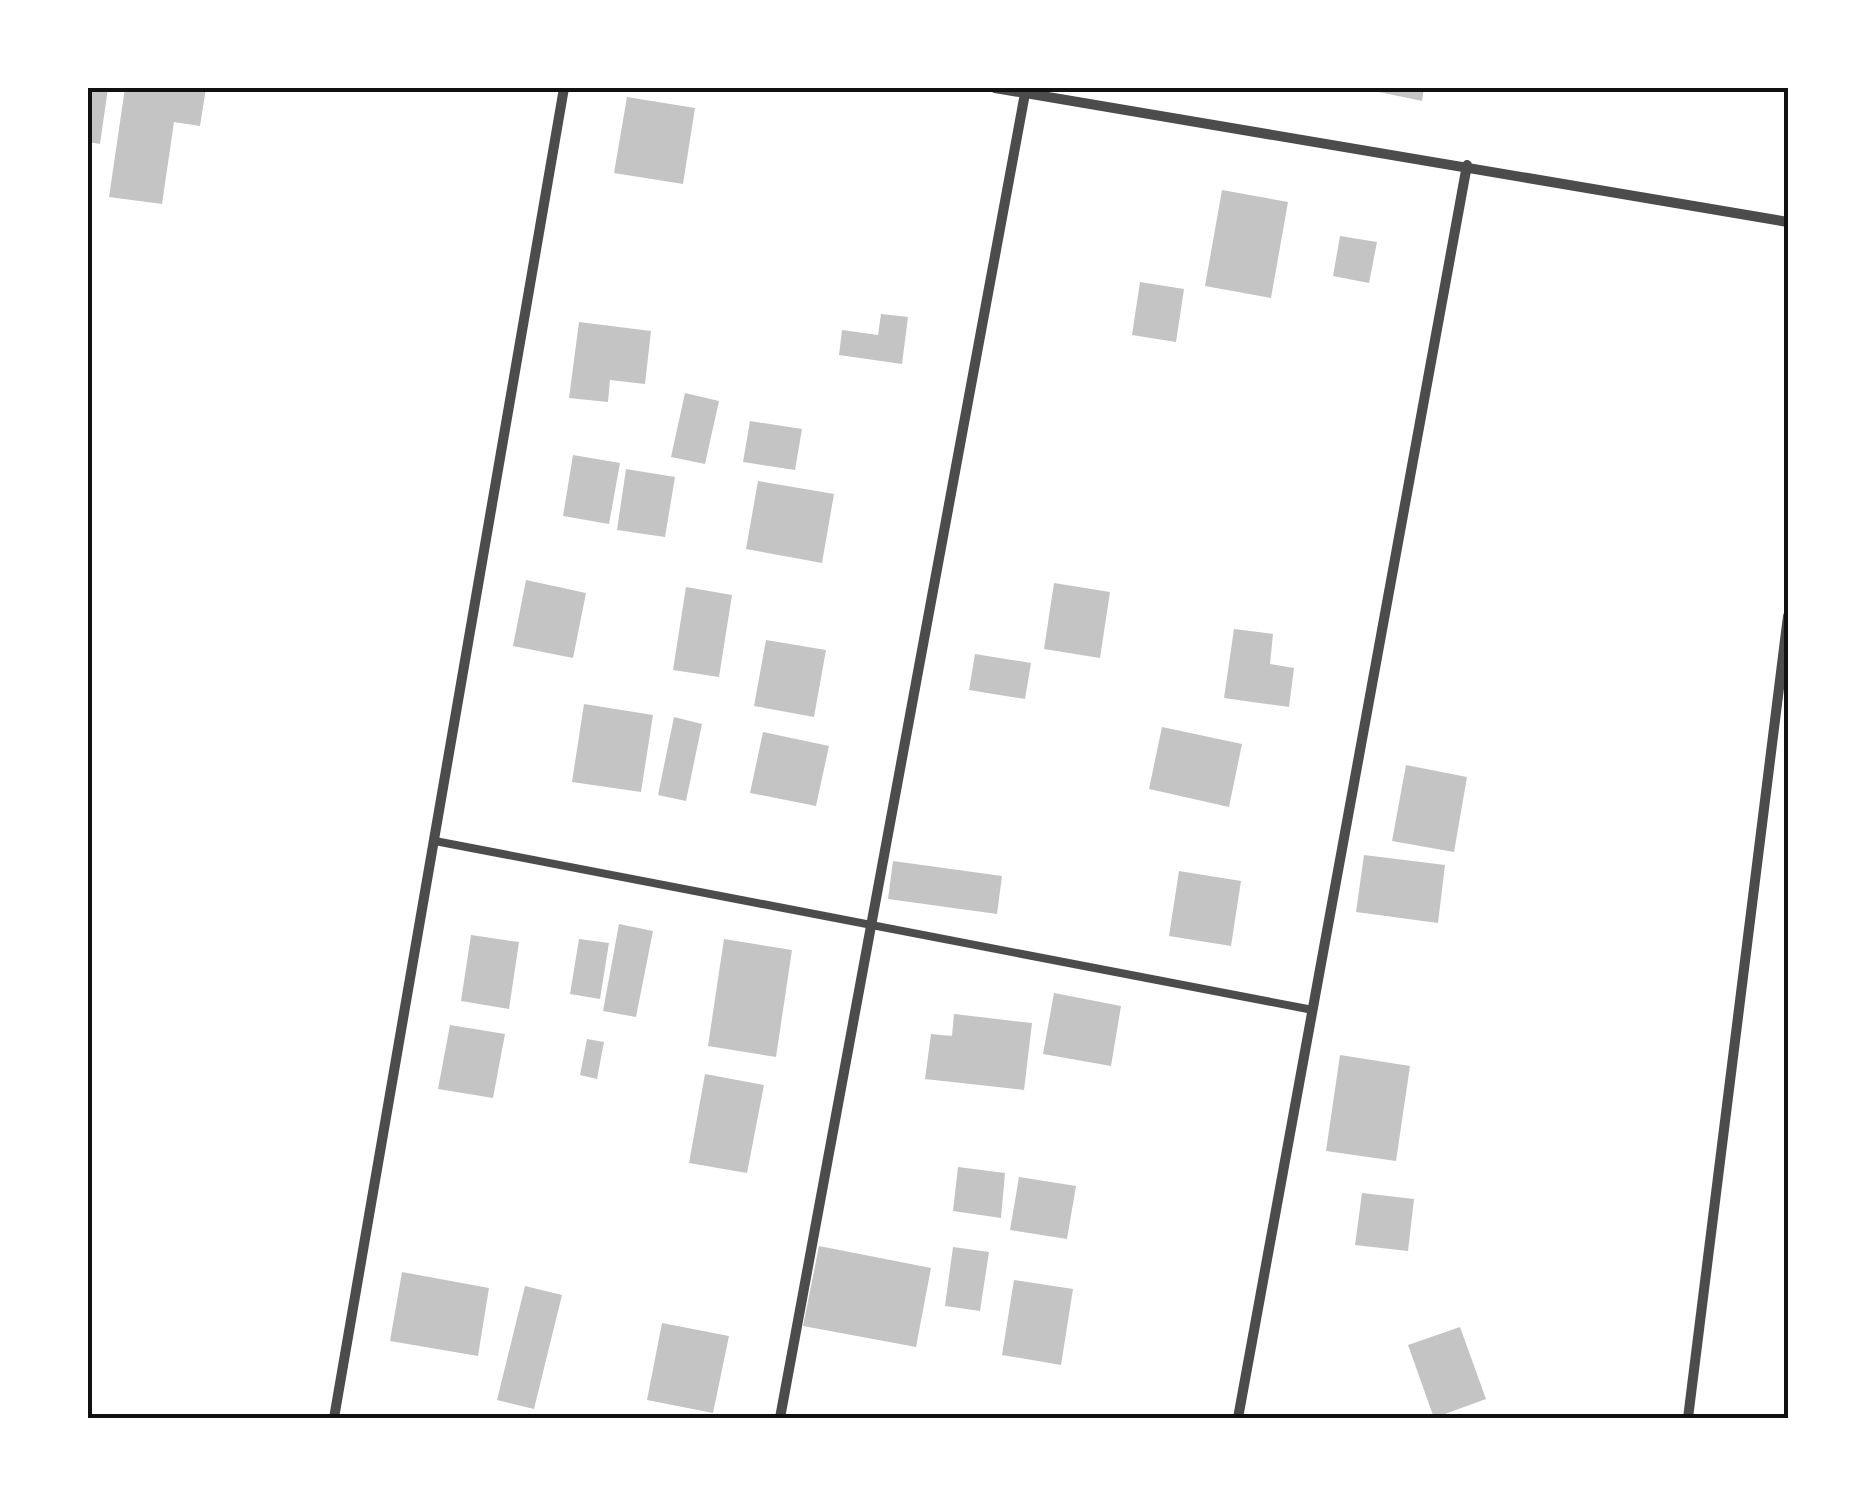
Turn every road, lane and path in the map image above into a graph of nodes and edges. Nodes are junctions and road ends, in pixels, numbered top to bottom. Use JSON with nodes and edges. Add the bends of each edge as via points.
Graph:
{"nodes":[{"id":1,"x":564,"y":88,"type":"edge"},
{"id":2,"x":994,"y":88,"type":"edge"},
{"id":3,"x":1025,"y":90,"type":"edge"},
{"id":4,"x":1467,"y":165,"type":"junction"},
{"id":5,"x":1788,"y":222,"type":"edge"},
{"id":6,"x":1788,"y":616,"type":"edge"},
{"id":7,"x":435,"y":840,"type":"junction"},
{"id":8,"x":872,"y":926,"type":"junction"},
{"id":9,"x":1313,"y":1010,"type":"junction"},
{"id":10,"x":334,"y":1418,"type":"edge"},
{"id":11,"x":780,"y":1418,"type":"edge"},
{"id":12,"x":1238,"y":1418,"type":"edge"},
{"id":13,"x":1688,"y":1418,"type":"edge"}],
"edges":[{"from":1,"to":7,"type":"street"},
{"from":2,"to":3,"type":"street"},
{"from":3,"to":4,"type":"street"},
{"from":3,"to":8,"type":"street"},
{"from":4,"to":5,"type":"street"},
{"from":4,"to":9,"type":"street"},
{"from":6,"to":13,"type":"street"},
{"from":7,"to":8,"type":"lane"},
{"from":7,"to":10,"type":"street"},
{"from":8,"to":9,"type":"lane"},
{"from":8,"to":11,"type":"street"},
{"from":9,"to":12,"type":"street"}]}
